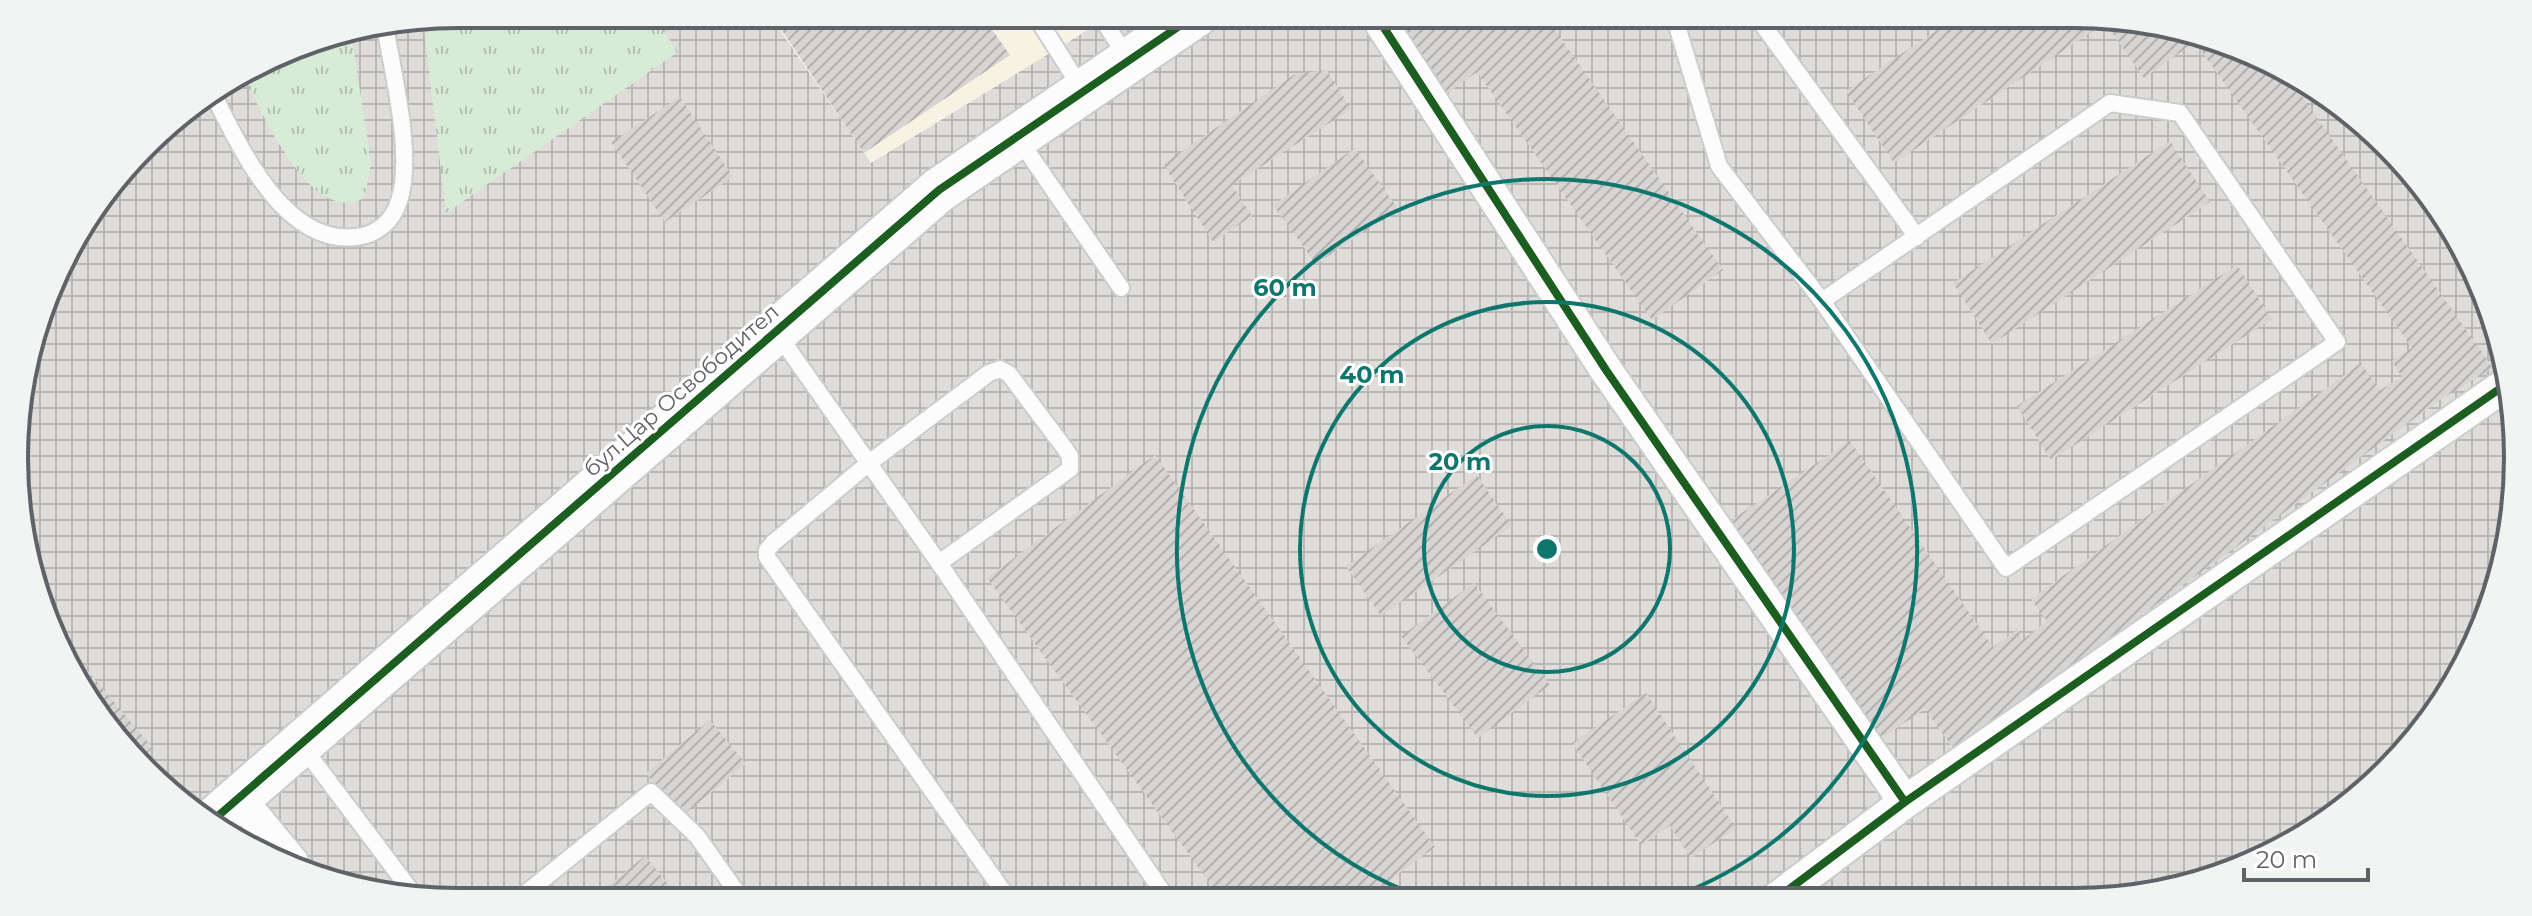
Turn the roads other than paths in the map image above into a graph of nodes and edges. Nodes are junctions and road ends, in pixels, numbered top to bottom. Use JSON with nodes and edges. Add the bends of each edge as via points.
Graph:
{"nodes":[{"id":1,"x":1043,"y":28,"type":"edge"},
{"id":2,"x":1108,"y":28,"type":"edge"},
{"id":3,"x":1176,"y":28,"type":"edge"},
{"id":4,"x":1384,"y":28,"type":"edge"},
{"id":5,"x":1678,"y":28,"type":"edge"},
{"id":6,"x":1765,"y":28,"type":"edge"},
{"id":7,"x":386,"y":34,"type":"edge"},
{"id":8,"x":1129,"y":60,"type":"junction"},
{"id":9,"x":1083,"y":92,"type":"junction"},
{"id":10,"x":217,"y":102,"type":"edge"},
{"id":11,"x":1017,"y":137,"type":"junction"},
{"id":12,"x":1917,"y":237,"type":"junction"},
{"id":13,"x":1121,"y":288,"type":"dead end"},
{"id":14,"x":1822,"y":301,"type":"junction"},
{"id":15,"x":776,"y":332,"type":"junction"},
{"id":16,"x":2498,"y":390,"type":"edge"},
{"id":17,"x":869,"y":463,"type":"junction"},
{"id":18,"x":939,"y":563,"type":"junction"},
{"id":19,"x":301,"y":744,"type":"junction"},
{"id":20,"x":1905,"y":802,"type":"junction"},
{"id":21,"x":225,"y":810,"type":"edge"},
{"id":22,"x":270,"y":845,"type":"edge"},
{"id":23,"x":406,"y":884,"type":"edge"},
{"id":24,"x":532,"y":888,"type":"edge"},
{"id":25,"x":734,"y":888,"type":"edge"},
{"id":26,"x":1001,"y":888,"type":"edge"},
{"id":27,"x":1154,"y":888,"type":"edge"},
{"id":28,"x":1791,"y":888,"type":"edge"}],
"edges":[{"from":1,"to":9,"type":"lane"},
{"from":2,"to":8,"type":"lane"},
{"from":3,"to":8,"type":"street","name":"бул.Цар Освободител"},
{"from":4,"to":20,"type":"street","via":[[1606,370]]},
{"from":5,"to":14,"type":"lane","via":[[1719,166]]},
{"from":6,"to":12,"type":"lane"},
{"from":7,"to":10,"type":"lane","via":[[406,163],[399,202],[387,224],[368,236],[341,239],[288,213],[262,181]]},
{"from":8,"to":9,"type":"street","name":"бул.Цар Освободител"},
{"from":9,"to":11,"type":"street","name":"бул.Цар Освободител"},
{"from":11,"to":13,"type":"lane"},
{"from":11,"to":15,"type":"street","name":"бул.Цар Освободител","via":[[939,190]]},
{"from":12,"to":14,"type":"lane"},
{"from":12,"to":14,"type":"lane","via":[[2110,103],[2180,113],[2337,342],[2006,568]]},
{"from":15,"to":17,"type":"lane"},
{"from":15,"to":19,"type":"street","name":"бул.Цар Освободител"},
{"from":16,"to":20,"type":"street"},
{"from":17,"to":18,"type":"lane"},
{"from":17,"to":18,"type":"lane","via":[[1000,369],[1070,456],[1070,469]]},
{"from":17,"to":26,"type":"lane","via":[[773,543],[767,557]]},
{"from":18,"to":27,"type":"lane"},
{"from":19,"to":21,"type":"street","name":"бул.Цар Освободител"},
{"from":19,"to":23,"type":"lane"},
{"from":20,"to":28,"type":"street"},
{"from":21,"to":22,"type":"street"},
{"from":24,"to":25,"type":"lane","via":[[651,792],[697,836]]}]}
